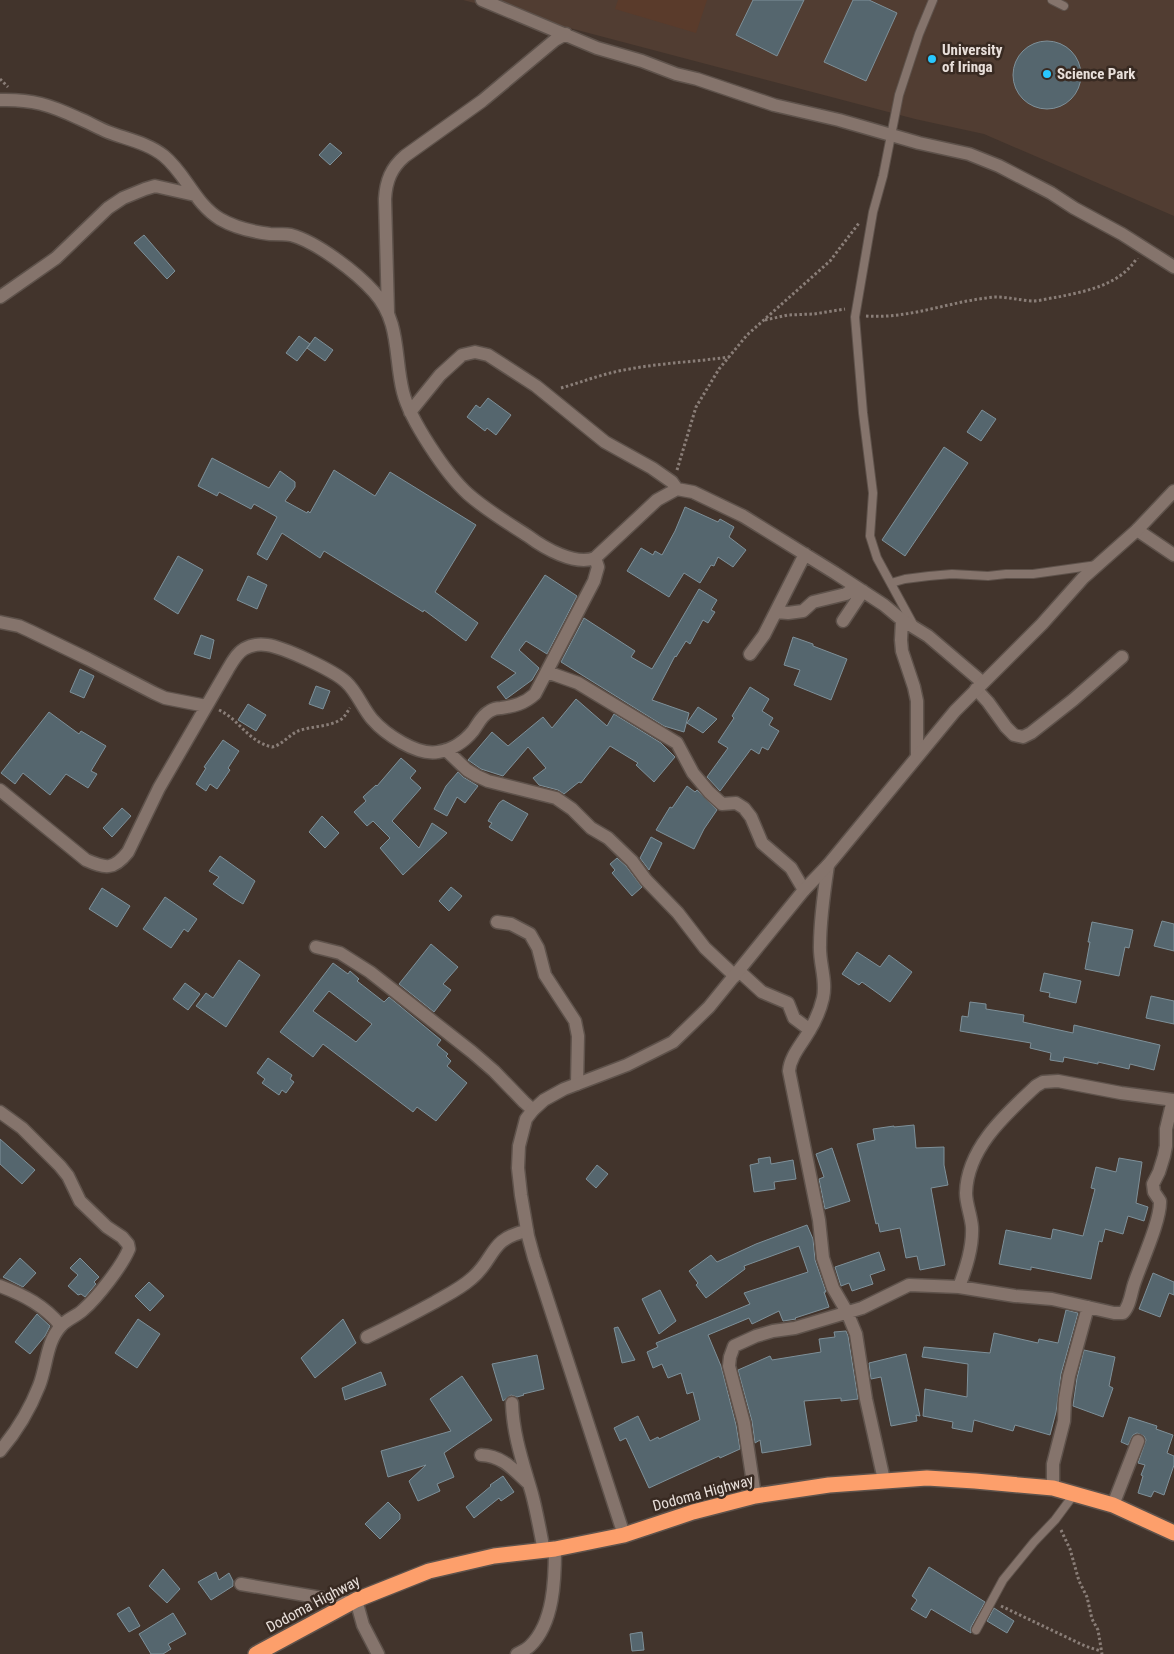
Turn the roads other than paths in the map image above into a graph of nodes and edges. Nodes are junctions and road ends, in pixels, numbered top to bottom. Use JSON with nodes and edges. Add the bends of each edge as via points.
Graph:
{"nodes":[{"id":1,"x":482,"y":0,"type":"edge"},
{"id":2,"x":933,"y":0,"type":"edge"},
{"id":3,"x":1052,"y":0,"type":"edge"},
{"id":4,"x":1064,"y":6,"type":"dead end"},
{"id":5,"x":566,"y":34,"type":"junction"},
{"id":6,"x":0,"y":100,"type":"edge"},
{"id":7,"x":891,"y":134,"type":"junction"},
{"id":8,"x":195,"y":195,"type":"junction"},
{"id":9,"x":1174,"y":267,"type":"edge"},
{"id":10,"x":0,"y":297,"type":"edge"},
{"id":11,"x":388,"y":313,"type":"junction"},
{"id":12,"x":410,"y":412,"type":"junction"},
{"id":13,"x":674,"y":485,"type":"junction"},
{"id":14,"x":1174,"y":491,"type":"edge"},
{"id":15,"x":1137,"y":530,"type":"junction"},
{"id":16,"x":805,"y":554,"type":"junction"},
{"id":17,"x":1174,"y":555,"type":"edge"},
{"id":18,"x":595,"y":558,"type":"junction"},
{"id":19,"x":1098,"y":565,"type":"junction"},
{"id":20,"x":891,"y":583,"type":"junction"},
{"id":21,"x":859,"y":589,"type":"junction"},
{"id":22,"x":776,"y":612,"type":"junction"},
{"id":23,"x":902,"y":620,"type":"junction"},
{"id":24,"x":843,"y":621,"type":"dead end"},
{"id":25,"x":0,"y":622,"type":"edge"},
{"id":26,"x":915,"y":628,"type":"junction"},
{"id":27,"x":750,"y":654,"type":"dead end"},
{"id":28,"x":1122,"y":657,"type":"dead end"},
{"id":29,"x":547,"y":672,"type":"junction"},
{"id":30,"x":979,"y":686,"type":"junction"},
{"id":31,"x":207,"y":705,"type":"junction"},
{"id":32,"x":446,"y":750,"type":"junction"},
{"id":33,"x":917,"y":756,"type":"junction"},
{"id":34,"x":0,"y":790,"type":"edge"},
{"id":35,"x":828,"y":865,"type":"junction"},
{"id":36,"x":804,"y":890,"type":"junction"},
{"id":37,"x":497,"y":922,"type":"dead end"},
{"id":38,"x":316,"y":947,"type":"dead end"},
{"id":39,"x":736,"y":974,"type":"junction"},
{"id":40,"x":810,"y":1030,"type":"junction"},
{"id":41,"x":577,"y":1084,"type":"junction"},
{"id":42,"x":1174,"y":1100,"type":"edge"},
{"id":43,"x":533,"y":1110,"type":"junction"},
{"id":44,"x":0,"y":1112,"type":"edge"},
{"id":45,"x":527,"y":1231,"type":"junction"},
{"id":46,"x":0,"y":1286,"type":"edge"},
{"id":47,"x":959,"y":1287,"type":"junction"},
{"id":48,"x":1088,"y":1307,"type":"junction"},
{"id":49,"x":847,"y":1312,"type":"junction"},
{"id":50,"x":61,"y":1326,"type":"junction"},
{"id":51,"x":367,"y":1337,"type":"dead end"},
{"id":52,"x":512,"y":1403,"type":"dead end"},
{"id":53,"x":1138,"y":1441,"type":"dead end"},
{"id":54,"x":0,"y":1451,"type":"edge"},
{"id":55,"x":481,"y":1455,"type":"dead end"},
{"id":56,"x":884,"y":1480,"type":"junction"},
{"id":57,"x":528,"y":1483,"type":"junction"},
{"id":58,"x":1052,"y":1488,"type":"junction"},
{"id":59,"x":1075,"y":1493,"type":"junction"},
{"id":60,"x":755,"y":1496,"type":"junction"},
{"id":61,"x":1114,"y":1505,"type":"junction"},
{"id":62,"x":1174,"y":1533,"type":"edge"},
{"id":63,"x":624,"y":1535,"type":"junction"},
{"id":64,"x":549,"y":1550,"type":"junction"},
{"id":65,"x":241,"y":1584,"type":"dead end"},
{"id":66,"x":353,"y":1602,"type":"junction"},
{"id":67,"x":976,"y":1630,"type":"dead end"},
{"id":68,"x":256,"y":1654,"type":"edge"},
{"id":69,"x":378,"y":1654,"type":"edge"},
{"id":70,"x":517,"y":1654,"type":"edge"}],
"edges":[{"from":1,"to":5,"type":"street"},
{"from":2,"to":7,"type":"lane","via":[[899,95]]},
{"from":3,"to":4,"type":"lane"},
{"from":5,"to":7,"type":"street","via":[[597,48],[774,105]]},
{"from":5,"to":11,"type":"street","via":[[394,167],[385,199]]},
{"from":6,"to":8,"type":"street","via":[[36,102],[151,147],[183,176]]},
{"from":7,"to":9,"type":"street","via":[[969,154],[999,166],[1051,193]]},
{"from":7,"to":20,"type":"lane","via":[[856,311],[863,413],[873,493],[870,536],[877,558]]},
{"from":8,"to":10,"type":"street","via":[[156,186],[123,198],[108,208],[56,258]]},
{"from":8,"to":11,"type":"street","via":[[207,210],[238,227],[289,235],[311,243],[362,279]]},
{"from":11,"to":12,"type":"street","via":[[396,341],[402,390]]},
{"from":12,"to":13,"type":"street","via":[[440,375],[462,355],[488,355],[543,392],[604,442],[636,458]]},
{"from":12,"to":18,"type":"street","via":[[434,452],[469,496],[534,541],[566,557],[577,560]]},
{"from":13,"to":16,"type":"street","via":[[743,516]]},
{"from":13,"to":18,"type":"street"},
{"from":14,"to":15,"type":"street"},
{"from":15,"to":17,"type":"street"},
{"from":15,"to":19,"type":"street"},
{"from":16,"to":21,"type":"street"},
{"from":16,"to":22,"type":"street"},
{"from":18,"to":29,"type":"street","via":[[598,566],[594,581]]},
{"from":19,"to":20,"type":"lane","via":[[1033,574],[929,576]]},
{"from":19,"to":30,"type":"street"},
{"from":20,"to":26,"type":"lane"},
{"from":21,"to":22,"type":"street","via":[[813,602],[803,611]]},
{"from":21,"to":23,"type":"street"},
{"from":21,"to":24,"type":"street"},
{"from":22,"to":27,"type":"street"},
{"from":23,"to":26,"type":"street"},
{"from":23,"to":33,"type":"street","via":[[902,651],[916,701]]},
{"from":25,"to":31,"type":"street","via":[[19,626],[88,658],[154,694]]},
{"from":26,"to":30,"type":"street","via":[[928,636]]},
{"from":28,"to":30,"type":"street","via":[[1074,700],[1023,737],[1014,735],[1006,727]]},
{"from":29,"to":32,"type":"street","via":[[530,698],[518,705],[490,710],[461,743]]},
{"from":29,"to":36,"type":"street","via":[[578,682],[677,743],[694,773],[716,799],[722,804],[736,803],[744,808],[762,843],[791,868]]},
{"from":30,"to":33,"type":"street"},
{"from":31,"to":32,"type":"street","via":[[238,654],[245,648],[260,644],[326,668],[347,682],[371,718],[401,742],[426,753]]},
{"from":31,"to":34,"type":"street","via":[[159,788],[128,852],[114,866],[101,867],[86,860]]},
{"from":32,"to":39,"type":"street","via":[[477,776],[556,798],[572,809],[632,862],[705,948]]},
{"from":33,"to":35,"type":"street"},
{"from":35,"to":36,"type":"street"},
{"from":35,"to":40,"type":"street","via":[[821,914],[824,989]]},
{"from":36,"to":39,"type":"street"},
{"from":37,"to":41,"type":"street","via":[[511,924],[530,934],[538,948],[545,975],[575,1021],[578,1036]]},
{"from":38,"to":43,"type":"street","via":[[340,953],[370,972],[472,1052]]},
{"from":39,"to":40,"type":"street","via":[[762,992],[788,1003],[794,1018]]},
{"from":39,"to":41,"type":"street","via":[[709,1007],[673,1042],[627,1066]]},
{"from":40,"to":49,"type":"street","via":[[793,1057],[790,1071],[824,1258],[833,1288]]},
{"from":41,"to":43,"type":"street","via":[[544,1100]]},
{"from":42,"to":47,"type":"street","via":[[1058,1081],[1036,1086],[988,1136],[968,1179],[966,1195],[972,1236]]},
{"from":42,"to":48,"type":"street","via":[[1166,1129],[1164,1156],[1153,1184],[1160,1208],[1126,1310],[1118,1314]]},
{"from":43,"to":45,"type":"street","via":[[526,1119],[519,1146],[520,1186]]},
{"from":44,"to":50,"type":"street","via":[[22,1128],[60,1166],[80,1201],[128,1246],[121,1264],[101,1290],[82,1311]]},
{"from":45,"to":51,"type":"street","via":[[502,1240],[471,1280]]},
{"from":45,"to":63,"type":"street"},
{"from":46,"to":50,"type":"street","via":[[38,1304]]},
{"from":47,"to":48,"type":"street"},
{"from":47,"to":49,"type":"street","via":[[909,1285]]},
{"from":48,"to":58,"type":"street","via":[[1069,1376],[1064,1421],[1053,1464]]},
{"from":49,"to":56,"type":"street","via":[[856,1334]]},
{"from":49,"to":60,"type":"street","via":[[756,1336],[732,1348],[730,1370],[744,1423]]},
{"from":50,"to":54,"type":"street","via":[[50,1343],[40,1386]]},
{"from":52,"to":57,"type":"street","via":[[518,1451]]},
{"from":53,"to":61,"type":"street"},
{"from":55,"to":57,"type":"street","via":[[504,1460]]},
{"from":56,"to":58,"type":"highway","name":"Dodoma Highway","via":[[927,1478]]},
{"from":56,"to":60,"type":"highway","name":"Dodoma Highway"},
{"from":57,"to":64,"type":"street"},
{"from":58,"to":59,"type":"highway","name":"Dodoma Highway"},
{"from":59,"to":61,"type":"highway","name":"Dodoma Highway"},
{"from":59,"to":67,"type":"lane","via":[[1010,1572]]},
{"from":60,"to":63,"type":"highway","name":"Dodoma Highway"},
{"from":61,"to":62,"type":"highway","name":"Dodoma Highway"},
{"from":63,"to":64,"type":"highway","name":"Dodoma Highway"},
{"from":64,"to":66,"type":"highway","name":"Dodoma Highway","via":[[494,1556],[429,1571]]},
{"from":64,"to":70,"type":"street","via":[[554,1586],[550,1607],[542,1630],[530,1646]]},
{"from":65,"to":66,"type":"street"},
{"from":66,"to":68,"type":"highway","name":"Dodoma Highway"},
{"from":66,"to":69,"type":"street"}]}
